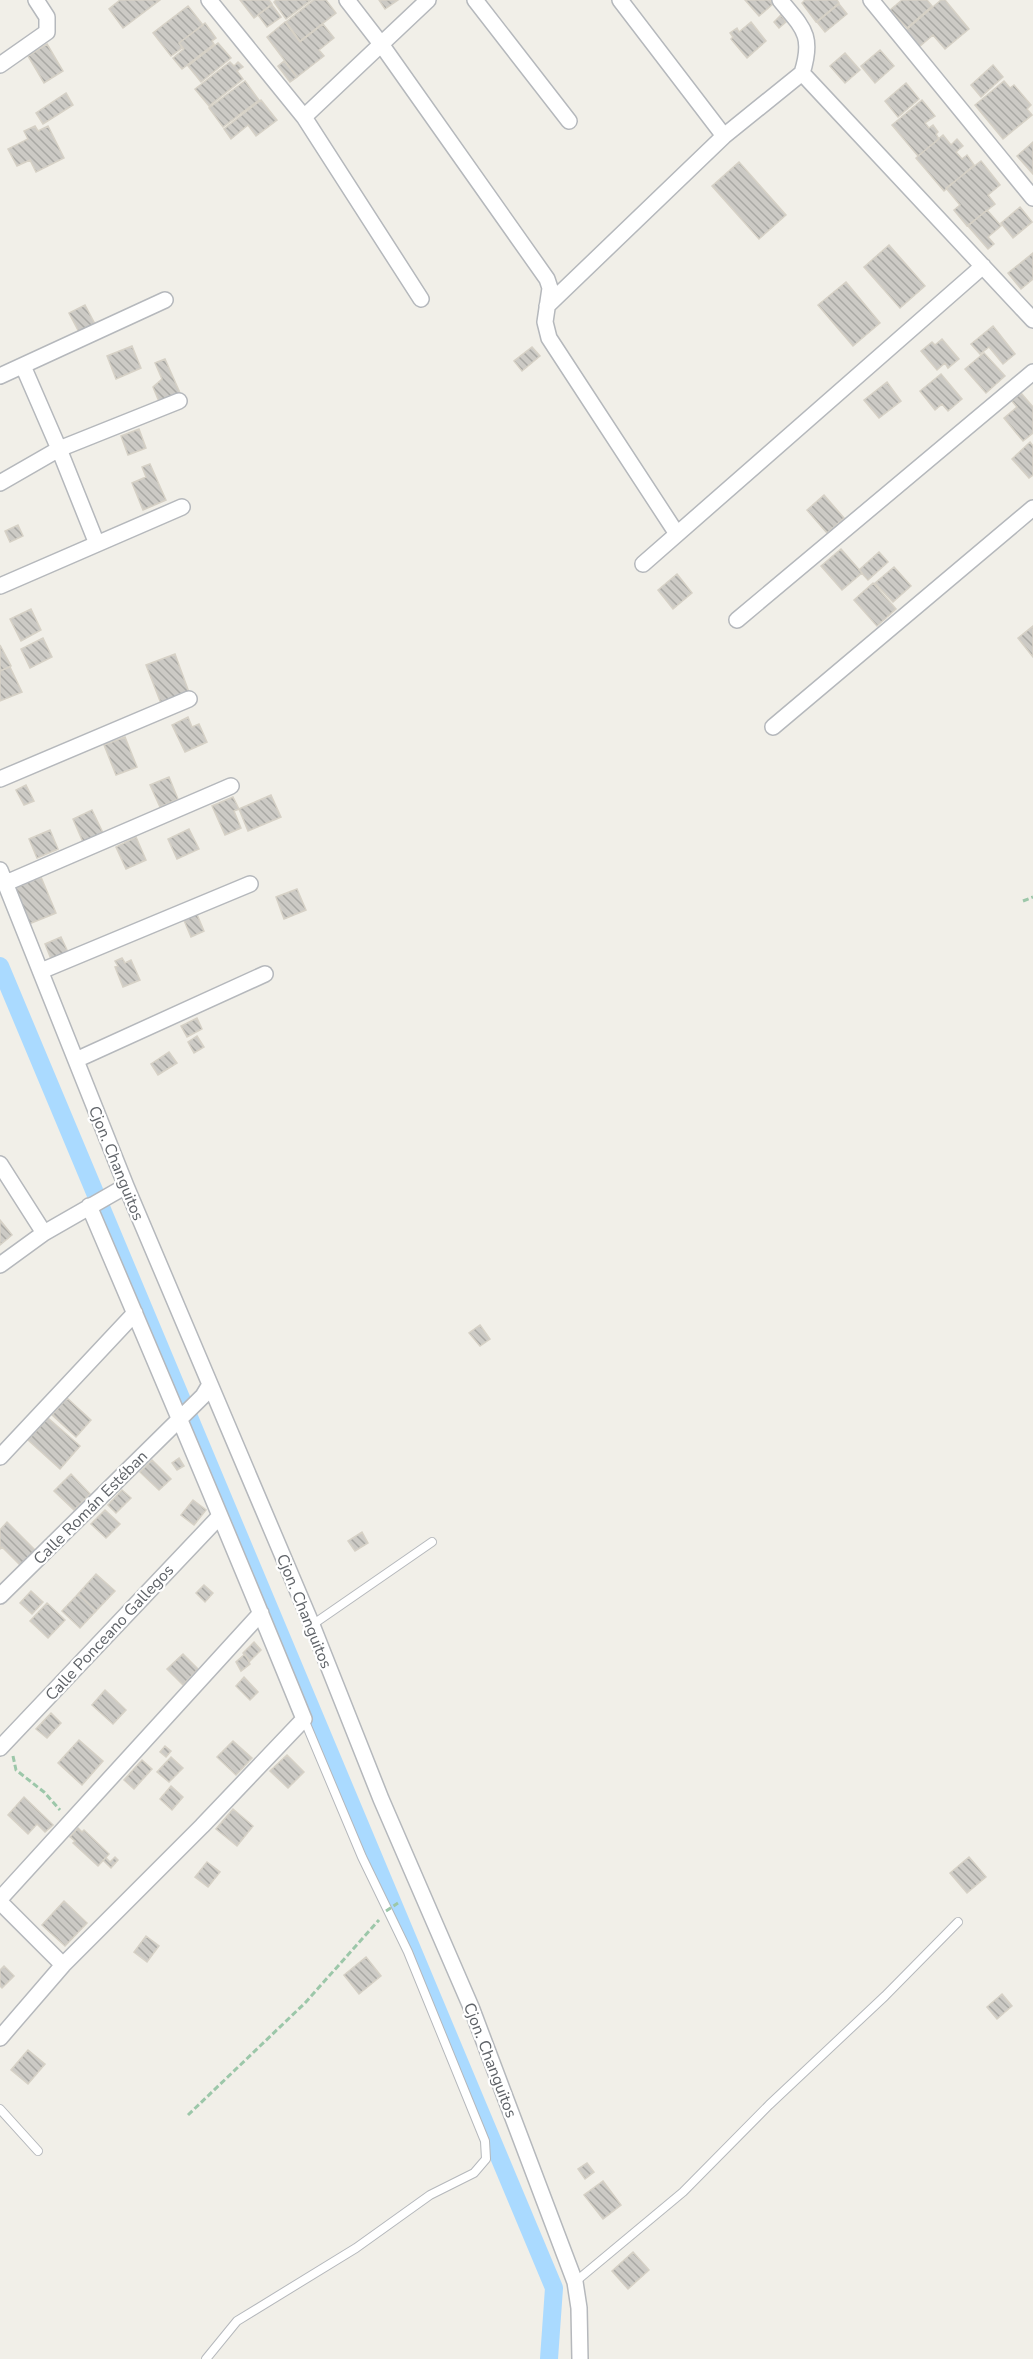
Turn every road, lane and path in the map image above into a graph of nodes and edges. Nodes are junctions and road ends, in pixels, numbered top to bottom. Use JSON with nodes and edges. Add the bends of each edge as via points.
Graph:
{"nodes":[{"id":1,"x":36,"y":0,"type":"edge"},
{"id":2,"x":209,"y":0,"type":"edge"},
{"id":3,"x":347,"y":0,"type":"edge"},
{"id":4,"x":428,"y":0,"type":"edge"},
{"id":5,"x":475,"y":0,"type":"edge"},
{"id":6,"x":620,"y":0,"type":"edge"},
{"id":7,"x":780,"y":0,"type":"edge"},
{"id":8,"x":871,"y":0,"type":"edge"},
{"id":9,"x":381,"y":44,"type":"junction"},
{"id":10,"x":0,"y":65,"type":"edge"},
{"id":11,"x":802,"y":73,"type":"junction"},
{"id":12,"x":304,"y":117,"type":"junction"},
{"id":13,"x":569,"y":121,"type":"dead end"},
{"id":14,"x":724,"y":136,"type":"junction"},
{"id":15,"x":1033,"y":198,"type":"edge"},
{"id":16,"x":983,"y":266,"type":"junction"},
{"id":17,"x":421,"y":299,"type":"dead end"},
{"id":18,"x":165,"y":300,"type":"dead end"},
{"id":19,"x":547,"y":306,"type":"junction"},
{"id":20,"x":1033,"y":320,"type":"edge"},
{"id":21,"x":23,"y":366,"type":"junction"},
{"id":22,"x":1033,"y":372,"type":"edge"},
{"id":23,"x":0,"y":376,"type":"edge"},
{"id":24,"x":178,"y":401,"type":"dead end"},
{"id":25,"x":59,"y":449,"type":"junction"},
{"id":26,"x":0,"y":483,"type":"edge"},
{"id":27,"x":182,"y":507,"type":"dead end"},
{"id":28,"x":1033,"y":508,"type":"edge"},
{"id":29,"x":677,"y":534,"type":"junction"},
{"id":30,"x":97,"y":544,"type":"junction"},
{"id":31,"x":643,"y":564,"type":"dead end"},
{"id":32,"x":0,"y":586,"type":"edge"},
{"id":33,"x":737,"y":620,"type":"dead end"},
{"id":34,"x":189,"y":699,"type":"dead end"},
{"id":35,"x":773,"y":727,"type":"dead end"},
{"id":36,"x":0,"y":779,"type":"edge"},
{"id":37,"x":231,"y":786,"type":"dead end"},
{"id":38,"x":3,"y":877,"type":"edge"},
{"id":39,"x":250,"y":884,"type":"dead end"},
{"id":40,"x":1033,"y":897,"type":"edge"},
{"id":41,"x":1023,"y":902,"type":"dead end"},
{"id":42,"x":41,"y":971,"type":"junction"},
{"id":43,"x":265,"y":974,"type":"dead end"},
{"id":44,"x":76,"y":1060,"type":"junction"},
{"id":45,"x":0,"y":1164,"type":"edge"},
{"id":46,"x":120,"y":1190,"type":"junction"},
{"id":47,"x":93,"y":1204,"type":"junction"},
{"id":48,"x":44,"y":1233,"type":"junction"},
{"id":49,"x":0,"y":1265,"type":"edge"},
{"id":50,"x":135,"y":1313,"type":"junction"},
{"id":51,"x":206,"y":1391,"type":"junction"},
{"id":52,"x":182,"y":1415,"type":"junction"},
{"id":53,"x":0,"y":1457,"type":"edge"},
{"id":54,"x":219,"y":1517,"type":"junction"},
{"id":55,"x":432,"y":1542,"type":"dead end"},
{"id":56,"x":0,"y":1596,"type":"edge"},
{"id":57,"x":261,"y":1613,"type":"junction"},
{"id":58,"x":312,"y":1625,"type":"junction"},
{"id":59,"x":304,"y":1719,"type":"junction"},
{"id":60,"x":4,"y":1743,"type":"edge"},
{"id":61,"x":71,"y":1822,"type":"junction"},
{"id":62,"x":0,"y":1900,"type":"edge"},
{"id":63,"x":398,"y":1903,"type":"dead end"},
{"id":64,"x":958,"y":1922,"type":"dead end"},
{"id":65,"x":63,"y":1965,"type":"junction"},
{"id":66,"x":0,"y":2038,"type":"edge"},
{"id":67,"x":0,"y":2109,"type":"edge"},
{"id":68,"x":188,"y":2115,"type":"dead end"},
{"id":69,"x":38,"y":2151,"type":"dead end"},
{"id":70,"x":575,"y":2282,"type":"junction"},
{"id":71,"x":206,"y":2359,"type":"edge"},
{"id":72,"x":580,"y":2359,"type":"edge"}],
"edges":[{"from":1,"to":10,"type":"street","via":[[46,17],[47,32]]},
{"from":2,"to":12,"type":"street"},
{"from":3,"to":9,"type":"street"},
{"from":4,"to":9,"type":"street"},
{"from":5,"to":13,"type":"street"},
{"from":6,"to":14,"type":"street"},
{"from":7,"to":11,"type":"street","via":[[808,39]]},
{"from":8,"to":15,"type":"street"},
{"from":9,"to":12,"type":"street"},
{"from":9,"to":19,"type":"street","via":[[547,279]]},
{"from":11,"to":14,"type":"street"},
{"from":11,"to":16,"type":"street"},
{"from":12,"to":17,"type":"street"},
{"from":14,"to":19,"type":"street"},
{"from":16,"to":20,"type":"street"},
{"from":16,"to":29,"type":"street"},
{"from":18,"to":21,"type":"street"},
{"from":19,"to":29,"type":"street","via":[[549,338]]},
{"from":21,"to":23,"type":"street"},
{"from":21,"to":25,"type":"street"},
{"from":22,"to":33,"type":"street"},
{"from":24,"to":25,"type":"street"},
{"from":25,"to":26,"type":"street"},
{"from":25,"to":30,"type":"street"},
{"from":27,"to":30,"type":"street"},
{"from":28,"to":35,"type":"street"},
{"from":29,"to":31,"type":"street"},
{"from":30,"to":32,"type":"street"},
{"from":34,"to":36,"type":"street"},
{"from":37,"to":38,"type":"street"},
{"from":38,"to":42,"type":"street","name":"Cjon. Changuitos"},
{"from":39,"to":42,"type":"street"},
{"from":40,"to":41,"type":"path"},
{"from":42,"to":44,"type":"street","name":"Cjon. Changuitos"},
{"from":43,"to":44,"type":"street"},
{"from":44,"to":46,"type":"street","name":"Cjon. Changuitos"},
{"from":45,"to":48,"type":"street"},
{"from":46,"to":47,"type":"street"},
{"from":46,"to":51,"type":"street","name":"Cjon. Changuitos"},
{"from":47,"to":48,"type":"street"},
{"from":47,"to":50,"type":"street"},
{"from":48,"to":49,"type":"street"},
{"from":50,"to":52,"type":"street"},
{"from":50,"to":53,"type":"street"},
{"from":51,"to":52,"type":"street","name":"Calle Román Estéban"},
{"from":51,"to":58,"type":"street","name":"Cjon. Changuitos"},
{"from":52,"to":54,"type":"street"},
{"from":52,"to":56,"type":"street","name":"Calle Román Estéban"},
{"from":54,"to":57,"type":"street"},
{"from":54,"to":60,"type":"street","name":"Calle Ponceano Gallegos"},
{"from":55,"to":58,"type":"lane"},
{"from":57,"to":59,"type":"street"},
{"from":57,"to":61,"type":"street"},
{"from":58,"to":70,"type":"street","name":"Cjon. Changuitos","via":[[381,1799],[471,2007]]},
{"from":59,"to":65,"type":"street"},
{"from":59,"to":71,"type":"lane","via":[[362,1857],[408,1952],[485,2140],[486,2159],[474,2173],[430,2195],[356,2248],[237,2321]]},
{"from":60,"to":61,"type":"path","via":[[16,1770],[45,1792]]},
{"from":61,"to":62,"type":"street"},
{"from":62,"to":65,"type":"street"},
{"from":63,"to":68,"type":"path","bridge":true,"via":[[386,1911],[305,2003]]},
{"from":64,"to":70,"type":"lane","via":[[683,2192]]},
{"from":65,"to":66,"type":"street"},
{"from":67,"to":69,"type":"lane"},
{"from":70,"to":72,"type":"street","name":"Cjon. Changuitos"}]}
